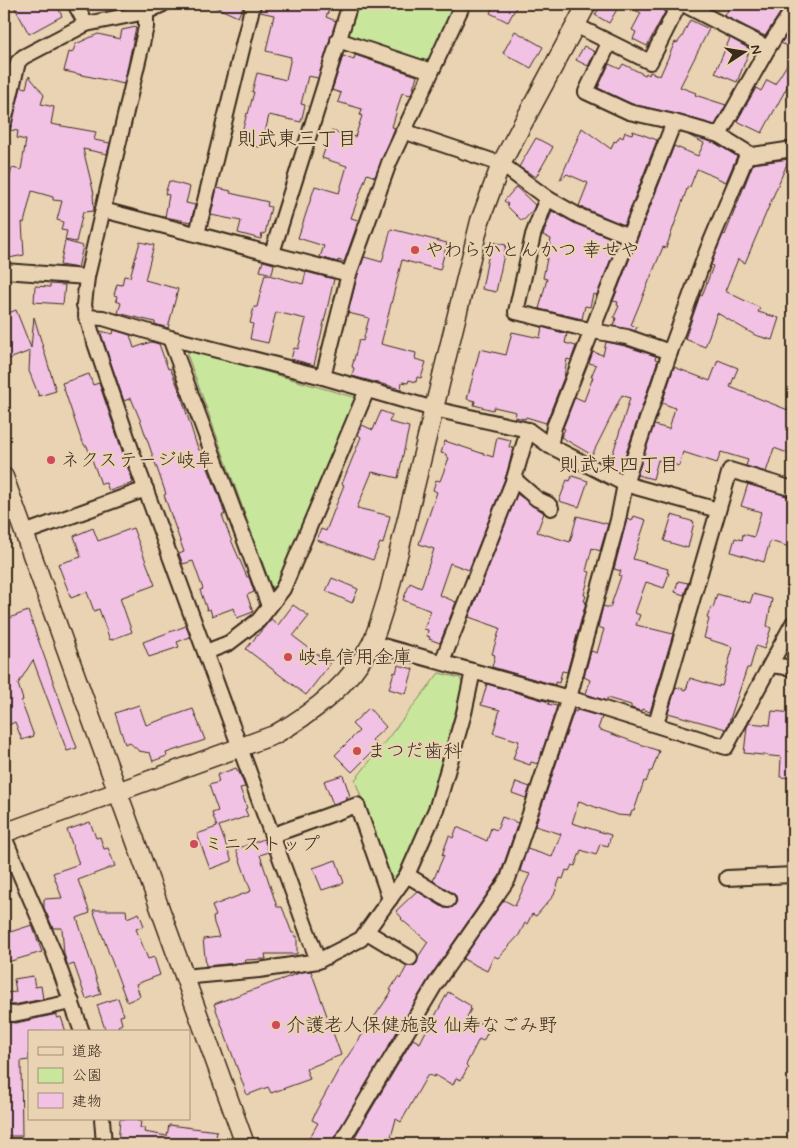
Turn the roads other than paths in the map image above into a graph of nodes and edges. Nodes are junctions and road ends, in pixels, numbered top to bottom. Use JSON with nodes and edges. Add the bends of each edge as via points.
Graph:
{"nodes":[{"id":1,"x":75,"y":4,"type":"edge"},
{"id":2,"x":163,"y":4,"type":"edge"},
{"id":3,"x":253,"y":4,"type":"edge"},
{"id":4,"x":350,"y":4,"type":"edge"},
{"id":5,"x":463,"y":4,"type":"edge"},
{"id":6,"x":587,"y":4,"type":"edge"},
{"id":7,"x":679,"y":4,"type":"edge"},
{"id":8,"x":683,"y":4,"type":"edge"},
{"id":9,"x":793,"y":9,"type":"edge"},
{"id":10,"x":146,"y":12,"type":"junction"},
{"id":11,"x":86,"y":24,"type":"junction"},
{"id":12,"x":575,"y":25,"type":"junction"},
{"id":13,"x":338,"y":40,"type":"junction"},
{"id":14,"x":609,"y":43,"type":"junction"},
{"id":15,"x":768,"y":48,"type":"junction"},
{"id":16,"x":431,"y":71,"type":"junction"},
{"id":17,"x":4,"y":122,"type":"edge"},
{"id":18,"x":674,"y":122,"type":"junction"},
{"id":19,"x":403,"y":131,"type":"junction"},
{"id":20,"x":719,"y":136,"type":"junction"},
{"id":21,"x":793,"y":149,"type":"edge"},
{"id":22,"x":748,"y":154,"type":"junction"},
{"id":23,"x":500,"y":164,"type":"junction"},
{"id":24,"x":546,"y":198,"type":"junction"},
{"id":25,"x":103,"y":210,"type":"junction"},
{"id":26,"x":197,"y":234,"type":"junction"},
{"id":27,"x":629,"y":236,"type":"junction"},
{"id":28,"x":272,"y":253,"type":"junction"},
{"id":29,"x":4,"y":271,"type":"edge"},
{"id":30,"x":349,"y":274,"type":"junction"},
{"id":31,"x":87,"y":277,"type":"junction"},
{"id":32,"x":86,"y":317,"type":"junction"},
{"id":33,"x":593,"y":331,"type":"junction"},
{"id":34,"x":170,"y":338,"type":"junction"},
{"id":35,"x":670,"y":352,"type":"junction"},
{"id":36,"x":323,"y":377,"type":"junction"},
{"id":37,"x":367,"y":390,"type":"junction"},
{"id":38,"x":434,"y":409,"type":"junction"},
{"id":39,"x":528,"y":430,"type":"junction"},
{"id":40,"x":550,"y":446,"type":"junction"},
{"id":41,"x":4,"y":477,"type":"edge"},
{"id":42,"x":514,"y":479,"type":"junction"},
{"id":43,"x":626,"y":484,"type":"junction"},
{"id":44,"x":146,"y":489,"type":"junction"},
{"id":45,"x":793,"y":489,"type":"edge"},
{"id":46,"x":551,"y":508,"type":"dead end"},
{"id":47,"x":718,"y":510,"type":"junction"},
{"id":48,"x":24,"y":533,"type":"junction"},
{"id":49,"x":269,"y":606,"type":"junction"},
{"id":50,"x":793,"y":623,"type":"edge"},
{"id":51,"x":372,"y":643,"type":"junction"},
{"id":52,"x":206,"y":652,"type":"junction"},
{"id":53,"x":442,"y":662,"type":"junction"},
{"id":54,"x":770,"y":665,"type":"junction"},
{"id":55,"x":793,"y":668,"type":"edge"},
{"id":56,"x":473,"y":670,"type":"junction"},
{"id":57,"x":569,"y":698,"type":"junction"},
{"id":58,"x":656,"y":724,"type":"junction"},
{"id":59,"x":241,"y":748,"type":"junction"},
{"id":60,"x":118,"y":792,"type":"junction"},
{"id":61,"x":4,"y":835,"type":"edge"},
{"id":62,"x":273,"y":835,"type":"junction"},
{"id":63,"x":407,"y":875,"type":"junction"},
{"id":64,"x":793,"y":875,"type":"edge"},
{"id":65,"x":727,"y":878,"type":"dead end"},
{"id":66,"x":390,"y":898,"type":"junction"},
{"id":67,"x":448,"y":900,"type":"dead end"},
{"id":68,"x":367,"y":932,"type":"junction"},
{"id":69,"x":410,"y":958,"type":"dead end"},
{"id":70,"x":318,"y":962,"type":"junction"},
{"id":71,"x":183,"y":977,"type":"junction"},
{"id":72,"x":72,"y":1002,"type":"junction"},
{"id":73,"x":4,"y":1013,"type":"edge"},
{"id":74,"x":81,"y":1030,"type":"edge"},
{"id":75,"x":102,"y":1120,"type":"edge"},
{"id":76,"x":104,"y":1144,"type":"edge"},
{"id":77,"x":245,"y":1144,"type":"edge"},
{"id":78,"x":340,"y":1144,"type":"edge"}],
"edges":[{"from":1,"to":11,"type":"street"},
{"from":2,"to":10,"type":"street"},
{"from":3,"to":26,"type":"street"},
{"from":4,"to":13,"type":"street"},
{"from":5,"to":16,"type":"street"},
{"from":6,"to":12,"type":"street"},
{"from":7,"to":14,"type":"street","via":[[650,62]]},
{"from":8,"to":15,"type":"street"},
{"from":9,"to":15,"type":"street"},
{"from":10,"to":11,"type":"street"},
{"from":10,"to":25,"type":"street","via":[[146,27]]},
{"from":11,"to":17,"type":"street","via":[[18,62]]},
{"from":12,"to":14,"type":"street"},
{"from":12,"to":23,"type":"street"},
{"from":13,"to":16,"type":"street"},
{"from":13,"to":28,"type":"street"},
{"from":14,"to":18,"type":"street","via":[[586,92],[629,112]]},
{"from":15,"to":20,"type":"street"},
{"from":16,"to":19,"type":"street"},
{"from":18,"to":20,"type":"street"},
{"from":18,"to":27,"type":"street"},
{"from":19,"to":23,"type":"street"},
{"from":19,"to":30,"type":"street"},
{"from":20,"to":22,"type":"street"},
{"from":21,"to":22,"type":"street"},
{"from":22,"to":35,"type":"street","via":[[707,250]]},
{"from":23,"to":24,"type":"street"},
{"from":23,"to":38,"type":"street","via":[[470,258]]},
{"from":24,"to":27,"type":"street","via":[[579,216]]},
{"from":24,"to":33,"type":"street","via":[[533,235],[516,312]]},
{"from":25,"to":26,"type":"street"},
{"from":25,"to":31,"type":"street"},
{"from":26,"to":28,"type":"street"},
{"from":27,"to":33,"type":"street"},
{"from":28,"to":30,"type":"street"},
{"from":29,"to":31,"type":"street"},
{"from":30,"to":36,"type":"street"},
{"from":31,"to":32,"type":"street"},
{"from":32,"to":34,"type":"street","via":[[102,318]]},
{"from":32,"to":44,"type":"street"},
{"from":33,"to":35,"type":"street","via":[[627,337]]},
{"from":33,"to":40,"type":"street","via":[[554,426]]},
{"from":34,"to":36,"type":"street"},
{"from":34,"to":49,"type":"street"},
{"from":35,"to":43,"type":"street"},
{"from":36,"to":37,"type":"street"},
{"from":37,"to":38,"type":"street"},
{"from":37,"to":49,"type":"street","via":[[295,563],[283,589]]},
{"from":38,"to":39,"type":"street"},
{"from":38,"to":51,"type":"street","via":[[389,592]]},
{"from":39,"to":40,"type":"street"},
{"from":39,"to":42,"type":"street"},
{"from":40,"to":43,"type":"street"},
{"from":41,"to":48,"type":"street"},
{"from":42,"to":46,"type":"street"},
{"from":42,"to":53,"type":"street"},
{"from":43,"to":47,"type":"street"},
{"from":43,"to":57,"type":"street"},
{"from":44,"to":48,"type":"street"},
{"from":44,"to":52,"type":"street"},
{"from":45,"to":47,"type":"street","via":[[730,470]]},
{"from":47,"to":58,"type":"street"},
{"from":48,"to":60,"type":"street"},
{"from":49,"to":52,"type":"street","via":[[259,620],[229,643]]},
{"from":50,"to":54,"type":"street"},
{"from":51,"to":53,"type":"street"},
{"from":51,"to":59,"type":"street","via":[[341,687],[321,705],[274,735]]},
{"from":52,"to":59,"type":"street"},
{"from":53,"to":56,"type":"street"},
{"from":54,"to":55,"type":"street"},
{"from":54,"to":58,"type":"street","via":[[726,747]]},
{"from":56,"to":57,"type":"street"},
{"from":56,"to":63,"type":"street","via":[[437,807]]},
{"from":57,"to":58,"type":"street"},
{"from":57,"to":78,"type":"street","via":[[508,878],[436,983]]},
{"from":59,"to":60,"type":"street"},
{"from":59,"to":62,"type":"street"},
{"from":60,"to":61,"type":"street"},
{"from":60,"to":71,"type":"street"},
{"from":61,"to":72,"type":"street"},
{"from":62,"to":66,"type":"street","via":[[357,805]]},
{"from":62,"to":70,"type":"street"},
{"from":63,"to":66,"type":"street"},
{"from":63,"to":67,"type":"street"},
{"from":64,"to":65,"type":"street"},
{"from":66,"to":68,"type":"street"},
{"from":68,"to":69,"type":"street"},
{"from":68,"to":70,"type":"street","via":[[361,940]]},
{"from":70,"to":71,"type":"street"},
{"from":71,"to":77,"type":"street"},
{"from":72,"to":73,"type":"street","via":[[14,1014]]},
{"from":72,"to":74,"type":"street"},
{"from":75,"to":76,"type":"street"}]}
